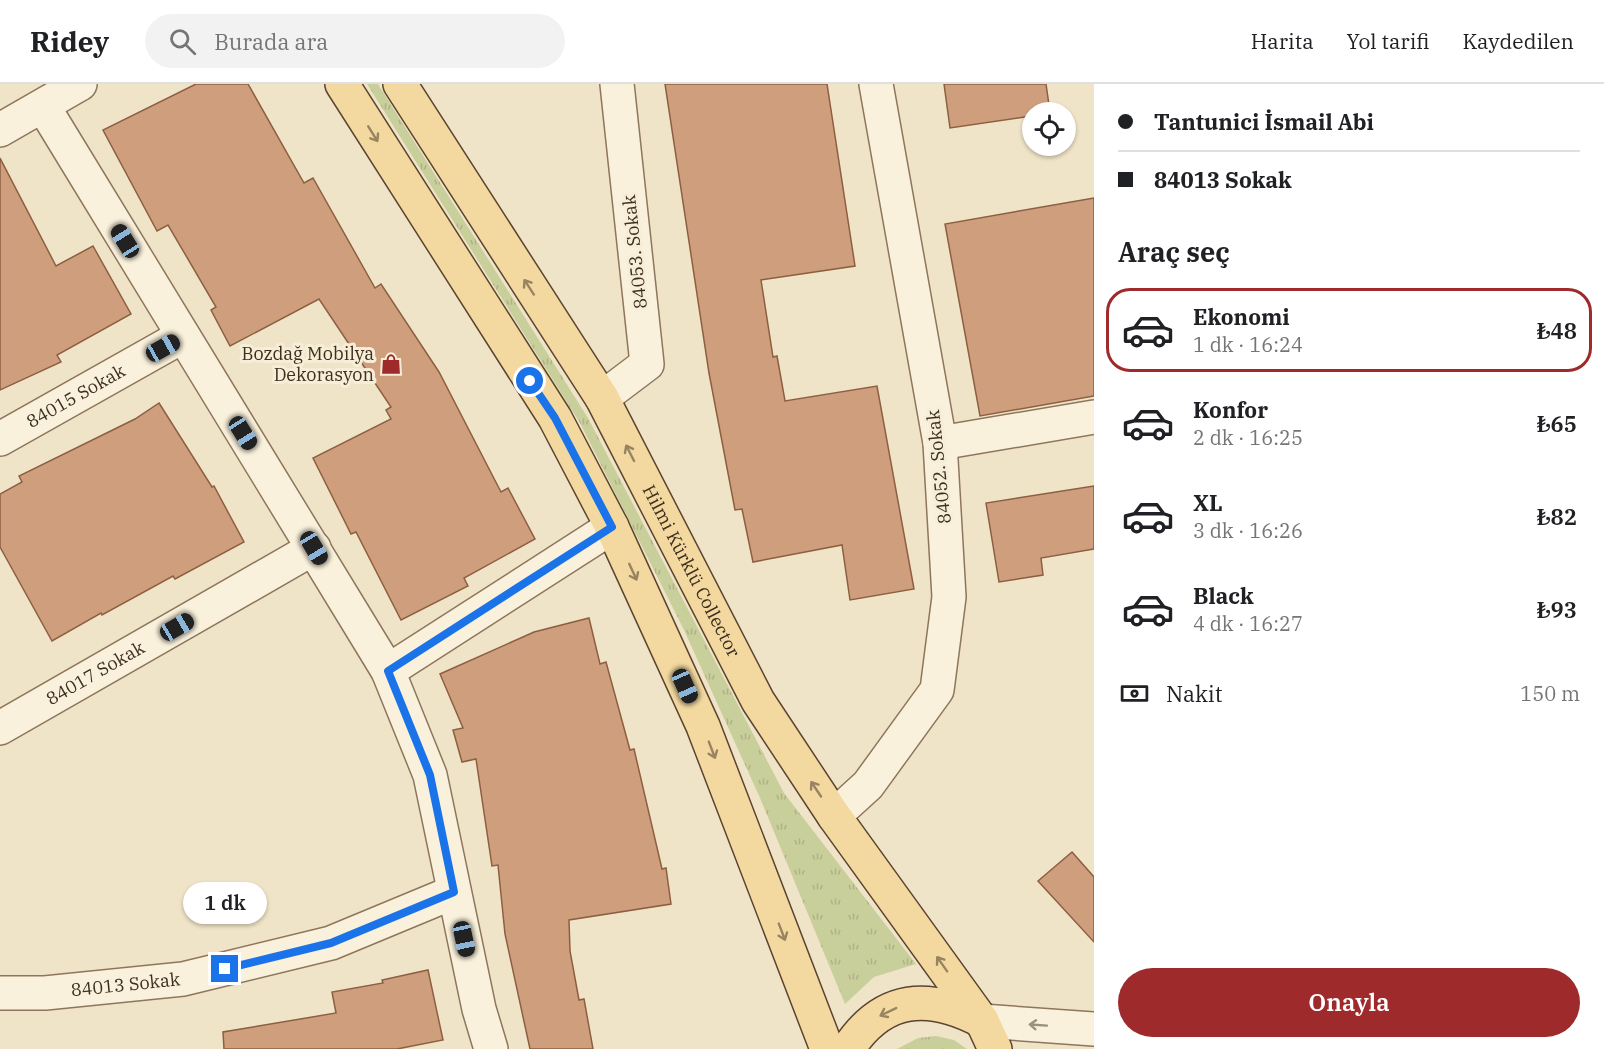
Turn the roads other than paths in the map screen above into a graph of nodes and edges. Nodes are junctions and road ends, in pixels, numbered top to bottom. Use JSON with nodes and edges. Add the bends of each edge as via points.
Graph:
{"nodes":[{"id":1,"x":80,"y":84,"type":"edge"},
{"id":2,"x":342,"y":84,"type":"edge"},
{"id":3,"x":400,"y":84,"type":"edge"},
{"id":4,"x":616,"y":84,"type":"edge"},
{"id":5,"x":876,"y":84,"type":"edge"},
{"id":6,"x":43,"y":106,"type":"junction"},
{"id":7,"x":0,"y":130,"type":"edge"},
{"id":8,"x":183,"y":336,"type":"junction"},
{"id":9,"x":602,"y":398,"type":"junction"},
{"id":10,"x":1094,"y":417,"type":"edge"},
{"id":11,"x":0,"y":439,"type":"edge"},
{"id":12,"x":940,"y":443,"type":"junction"},
{"id":13,"x":612,"y":527,"type":"junction"},
{"id":14,"x":314,"y":548,"type":"junction"},
{"id":15,"x":388,"y":671,"type":"junction"},
{"id":16,"x":0,"y":728,"type":"edge"},
{"id":17,"x":834,"y":816,"type":"junction"},
{"id":18,"x":454,"y":892,"type":"junction"},
{"id":19,"x":0,"y":993,"type":"edge"},
{"id":20,"x":1094,"y":1029,"type":"edge"},
{"id":21,"x":989,"y":1035,"type":"edge"},
{"id":22,"x":491,"y":1049,"type":"edge"},
{"id":23,"x":827,"y":1049,"type":"edge"},
{"id":24,"x":848,"y":1049,"type":"edge"}],
"edges":[{"from":1,"to":6,"type":"street"},
{"from":2,"to":13,"type":"main road","one_way":true,"via":[[555,418]]},
{"from":9,"to":3,"type":"main road","name":"Hilmi Kürklü Collector","one_way":true},
{"from":4,"to":9,"type":"street","name":"84053. Sokak","via":[[647,364]]},
{"from":5,"to":12,"type":"street","name":"84052. Sokak"},
{"from":6,"to":7,"type":"street"},
{"from":6,"to":8,"type":"street"},
{"from":8,"to":11,"type":"street","name":"84015 Sokak"},
{"from":8,"to":14,"type":"street"},
{"from":17,"to":9,"type":"main road","name":"Hilmi Kürklü Collector","one_way":true,"via":[[758,702]]},
{"from":10,"to":12,"type":"street"},
{"from":12,"to":17,"type":"street","name":"84052. Sokak","via":[[949,597],[937,690],[868,785]]},
{"from":13,"to":15,"type":"street"},
{"from":13,"to":23,"type":"main road","one_way":true,"via":[[703,726]]},
{"from":14,"to":15,"type":"street"},
{"from":14,"to":16,"type":"street","name":"84017 Sokak"},
{"from":15,"to":18,"type":"street","via":[[430,775]]},
{"from":21,"to":17,"type":"main road","name":"Hilmi Kürklü Collector","one_way":true},
{"from":18,"to":19,"type":"street","name":"84013 Sokak","via":[[331,943],[183,979],[45,993]]},
{"from":18,"to":22,"type":"street"},
{"from":20,"to":21,"type":"street","one_way":true},
{"from":21,"to":24,"type":"main road","one_way":true,"via":[[957,1008],[929,1002],[901,1005],[875,1018]]}]}
